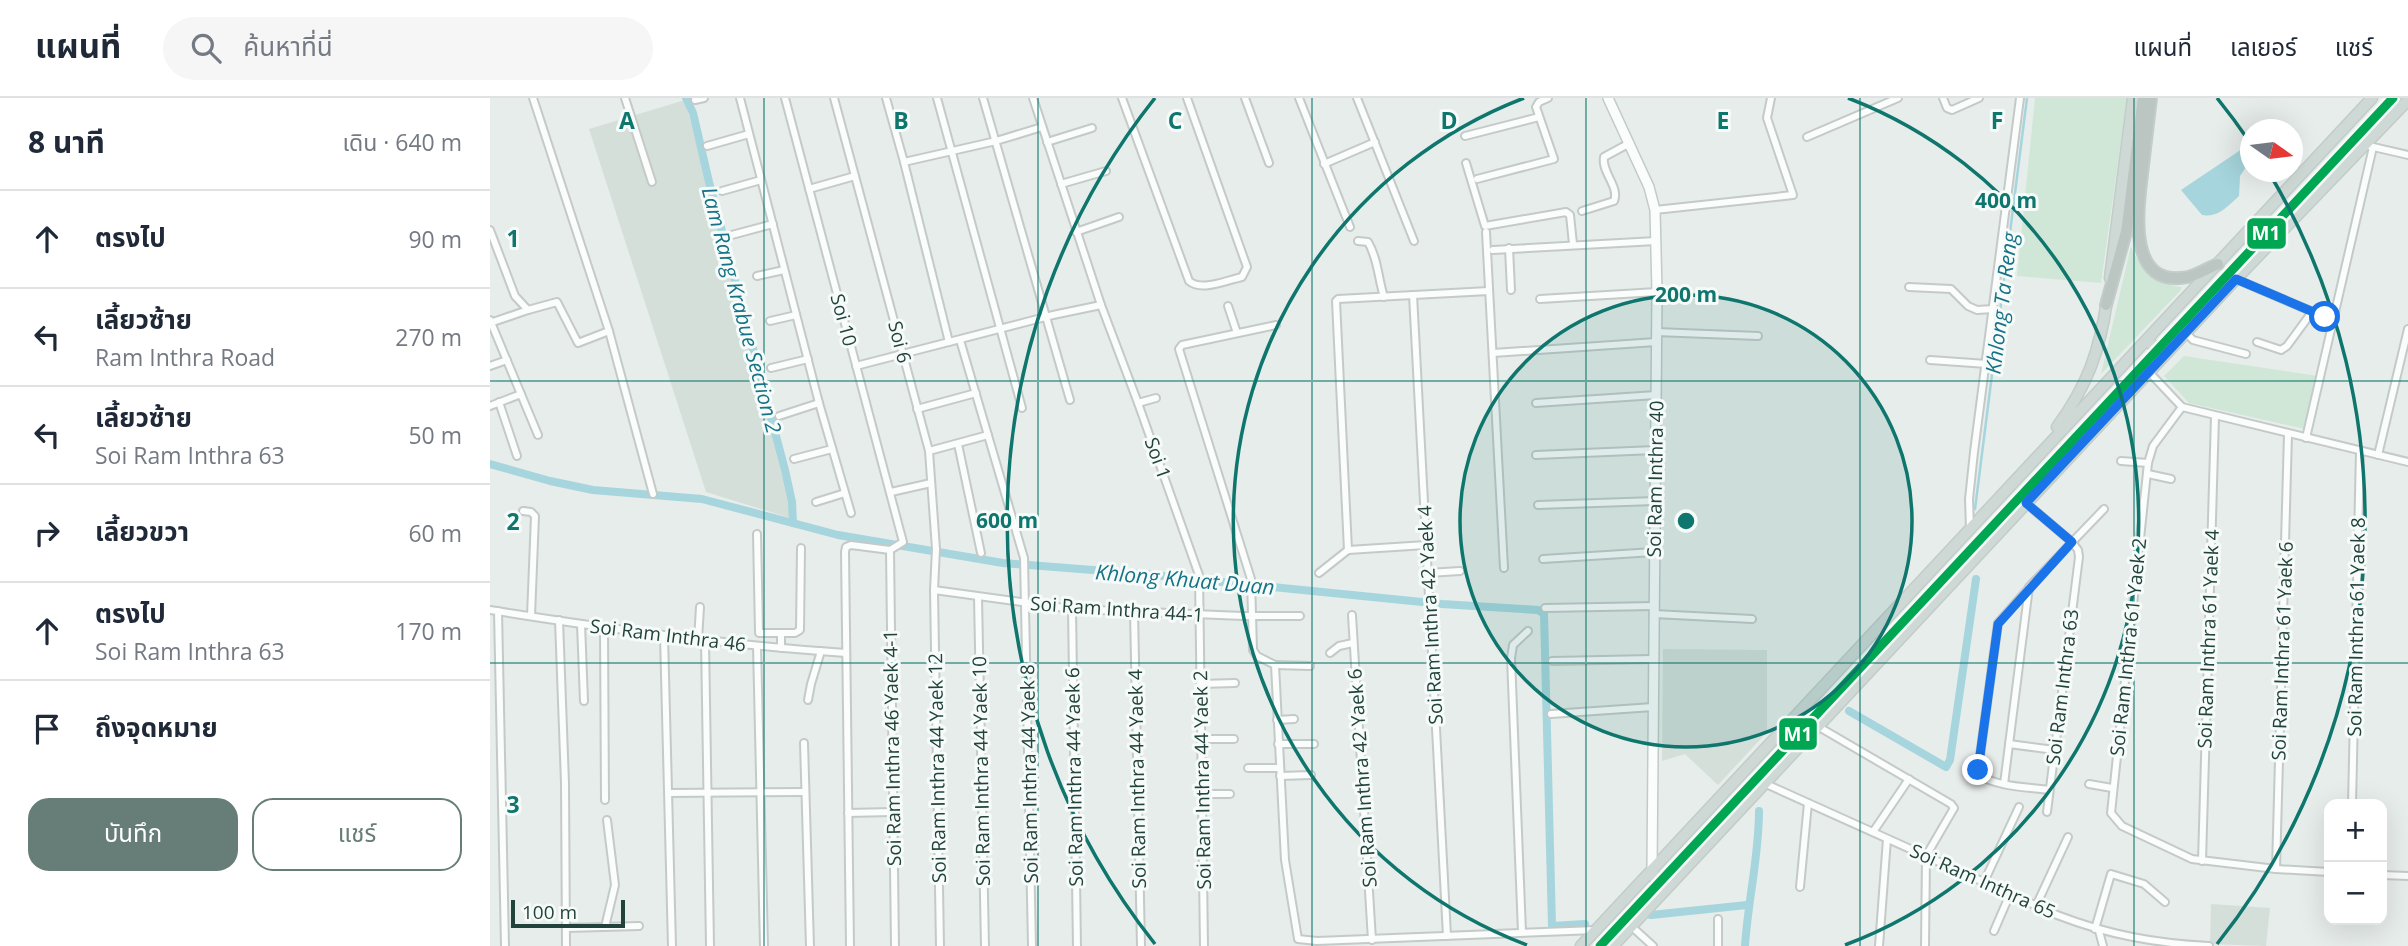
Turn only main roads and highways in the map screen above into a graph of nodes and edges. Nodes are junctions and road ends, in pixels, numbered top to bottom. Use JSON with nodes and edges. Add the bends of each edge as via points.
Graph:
{"nodes":[{"id":1,"x":2133,"y":98,"type":"edge"},
{"id":2,"x":2143,"y":98,"type":"edge"},
{"id":3,"x":2151,"y":98,"type":"edge"},
{"id":4,"x":2372,"y":98,"type":"edge"},
{"id":5,"x":2407,"y":101,"type":"edge"},
{"id":6,"x":2218,"y":264,"type":"junction"},
{"id":7,"x":2106,"y":305,"type":"junction"},
{"id":8,"x":2147,"y":340,"type":"junction"},
{"id":9,"x":2164,"y":356,"type":"junction"},
{"id":10,"x":2038,"y":455,"type":"junction"},
{"id":11,"x":1652,"y":870,"type":"junction"},
{"id":12,"x":1661,"y":894,"type":"junction"},
{"id":13,"x":1581,"y":946,"type":"edge"},
{"id":14,"x":1613,"y":946,"type":"edge"}],
"edges":[{"from":1,"to":7,"type":"main road"},
{"from":2,"to":7,"type":"highway","via":[[2127,228]]},
{"from":3,"to":6,"type":"highway","via":[[2137,219],[2144,256],[2158,272],[2176,278]]},
{"from":4,"to":6,"type":"main road"},
{"from":5,"to":9,"type":"main road"},
{"from":6,"to":8,"type":"main road"},
{"from":7,"to":10,"type":"main road","via":[[2092,369]]},
{"from":8,"to":9,"type":"main road"},
{"from":8,"to":10,"type":"main road"},
{"from":9,"to":12,"type":"main road"},
{"from":10,"to":11,"type":"main road"},
{"from":11,"to":12,"type":"main road"},
{"from":11,"to":13,"type":"main road"},
{"from":12,"to":14,"type":"main road"}]}
